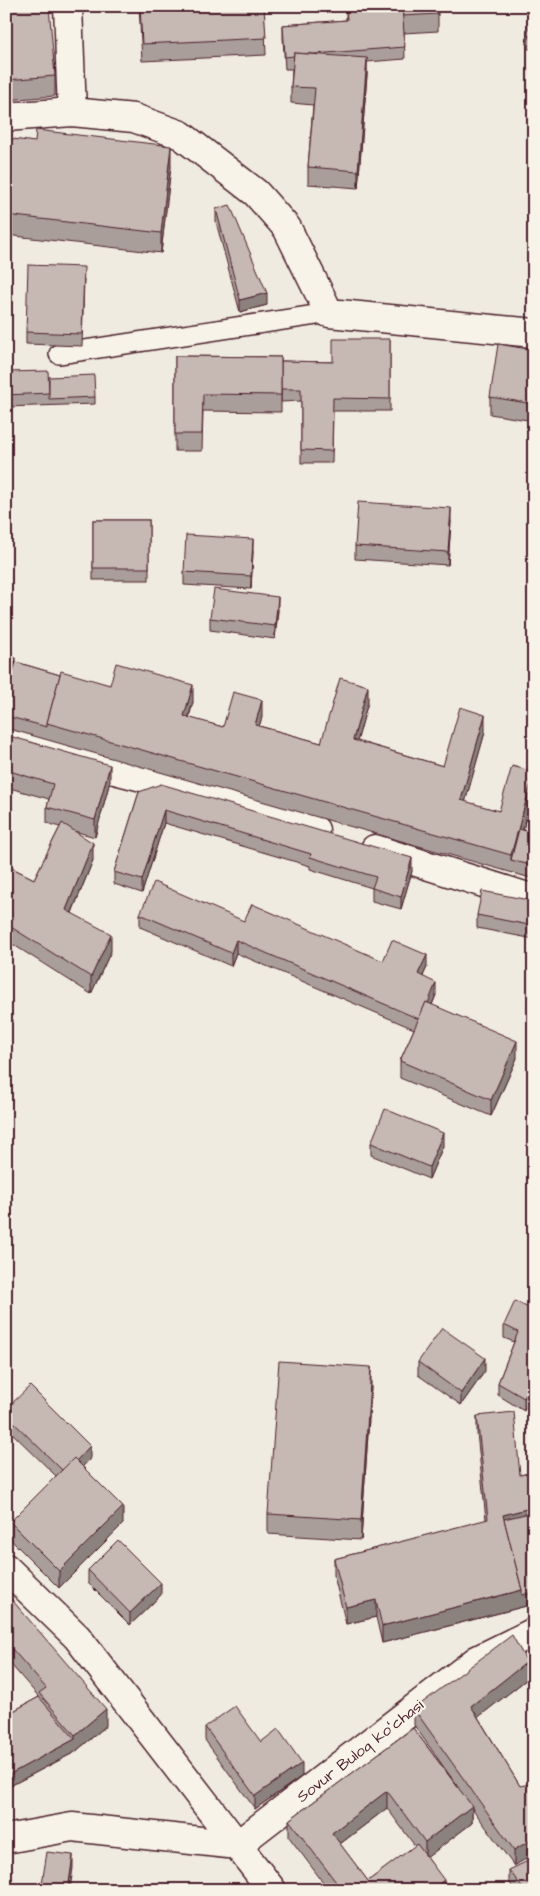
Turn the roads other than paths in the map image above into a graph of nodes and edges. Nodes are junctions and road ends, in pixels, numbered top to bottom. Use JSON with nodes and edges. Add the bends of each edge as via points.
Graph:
{"nodes":[{"id":1,"x":68,"y":6,"type":"edge"},
{"id":2,"x":72,"y":112,"type":"junction"},
{"id":3,"x":6,"y":117,"type":"edge"},
{"id":4,"x":329,"y":312,"type":"junction"},
{"id":5,"x":534,"y":333,"type":"edge"},
{"id":6,"x":59,"y":354,"type":"dead end"},
{"id":7,"x":6,"y":742,"type":"edge"},
{"id":8,"x":534,"y":899,"type":"edge"},
{"id":9,"x":6,"y":1568,"type":"edge"},
{"id":10,"x":534,"y":1632,"type":"edge"},
{"id":11,"x":6,"y":1839,"type":"edge"},
{"id":12,"x":237,"y":1845,"type":"junction"},
{"id":13,"x":272,"y":1890,"type":"edge"}],
"edges":[{"from":1,"to":2,"type":"street"},
{"from":2,"to":3,"type":"street"},
{"from":2,"to":4,"type":"street","via":[[134,118],[182,135],[249,187],[287,228]]},
{"from":4,"to":5,"type":"street"},
{"from":4,"to":6,"type":"lane"},
{"from":7,"to":8,"type":"street","via":[[169,784]]},
{"from":9,"to":12,"type":"street","via":[[77,1637]]},
{"from":10,"to":12,"type":"street","name":"Sovur Buloq koʻchasi","via":[[477,1660]]},
{"from":11,"to":12,"type":"street","via":[[72,1827]]},
{"from":12,"to":13,"type":"street"}]}
